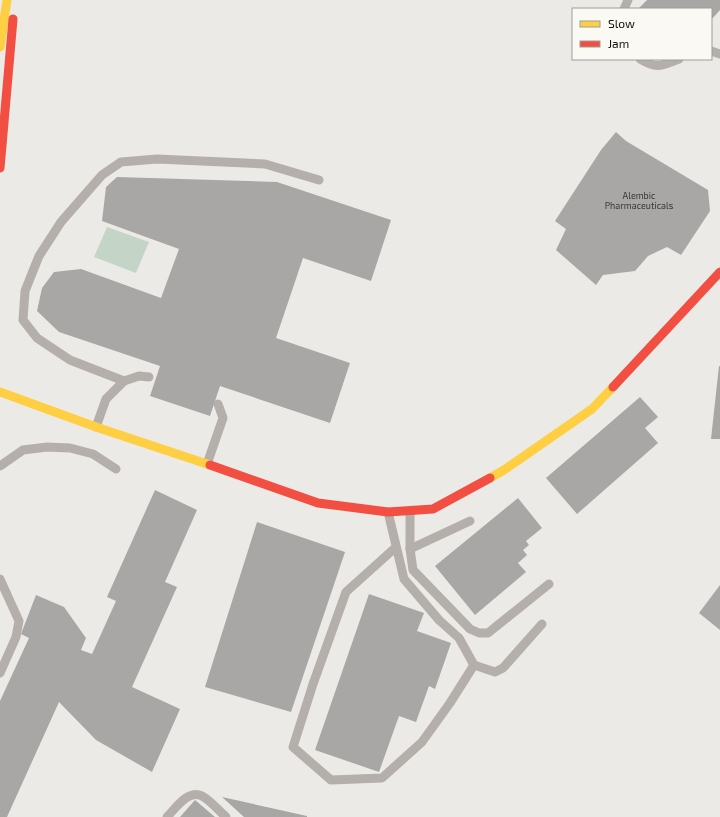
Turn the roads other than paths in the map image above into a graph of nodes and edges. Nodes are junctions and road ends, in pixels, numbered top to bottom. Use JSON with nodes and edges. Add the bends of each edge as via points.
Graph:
{"nodes":[{"id":1,"x":7,"y":0,"type":"edge"},
{"id":2,"x":15,"y":0,"type":"edge"},
{"id":3,"x":0,"y":47,"type":"edge"},
{"id":4,"x":642,"y":60,"type":"edge"},
{"id":5,"x":677,"y":60,"type":"edge"},
{"id":6,"x":0,"y":168,"type":"edge"},
{"id":7,"x":320,"y":180,"type":"dead end"},
{"id":8,"x":720,"y":272,"type":"edge"},
{"id":9,"x":149,"y":377,"type":"dead end"},
{"id":10,"x":124,"y":381,"type":"junction"},
{"id":11,"x":0,"y":392,"type":"edge"},
{"id":12,"x":218,"y":404,"type":"dead end"},
{"id":13,"x":96,"y":427,"type":"junction"},
{"id":14,"x":207,"y":464,"type":"junction"},
{"id":15,"x":0,"y":466,"type":"edge"},
{"id":16,"x":116,"y":470,"type":"dead end"},
{"id":17,"x":410,"y":510,"type":"junction"},
{"id":18,"x":388,"y":512,"type":"junction"},
{"id":19,"x":470,"y":521,"type":"dead end"},
{"id":20,"x":396,"y":547,"type":"junction"},
{"id":21,"x":410,"y":549,"type":"junction"},
{"id":22,"x":0,"y":579,"type":"edge"},
{"id":23,"x":549,"y":584,"type":"dead end"},
{"id":24,"x":542,"y":624,"type":"dead end"},
{"id":25,"x":474,"y":665,"type":"junction"},
{"id":26,"x":0,"y":674,"type":"edge"},
{"id":27,"x":167,"y":817,"type":"edge"},
{"id":28,"x":226,"y":817,"type":"edge"}],
"edges":[{"from":1,"to":3,"type":"street"},
{"from":2,"to":6,"type":"street"},
{"from":4,"to":5,"type":"lane","via":[[653,66]]},
{"from":7,"to":10,"type":"lane","via":[[265,164],[157,159],[121,162],[102,175],[62,222],[39,256],[25,291],[23,320],[37,338],[70,360]]},
{"from":8,"to":17,"type":"street","via":[[592,409],[504,470],[433,509]]},
{"from":9,"to":10,"type":"lane","via":[[139,376]]},
{"from":10,"to":13,"type":"lane","via":[[106,399]]},
{"from":11,"to":13,"type":"street"},
{"from":12,"to":14,"type":"lane","via":[[223,418]]},
{"from":13,"to":14,"type":"street"},
{"from":14,"to":18,"type":"street","via":[[318,503]]},
{"from":15,"to":16,"type":"lane","via":[[23,450],[47,447],[70,448],[93,454]]},
{"from":17,"to":18,"type":"street"},
{"from":17,"to":21,"type":"lane"},
{"from":18,"to":20,"type":"lane"},
{"from":19,"to":21,"type":"lane"},
{"from":20,"to":25,"type":"lane","via":[[404,579],[439,620],[459,638]]},
{"from":20,"to":25,"type":"lane","via":[[346,592],[293,748],[331,780],[382,778],[422,742]]},
{"from":21,"to":23,"type":"lane","via":[[413,570],[470,628],[479,633],[488,633]]},
{"from":22,"to":26,"type":"lane","via":[[19,621],[16,637]]},
{"from":24,"to":25,"type":"lane","via":[[503,668],[495,672]]},
{"from":27,"to":28,"type":"lane","via":[[180,803],[195,795],[202,796]]}]}
